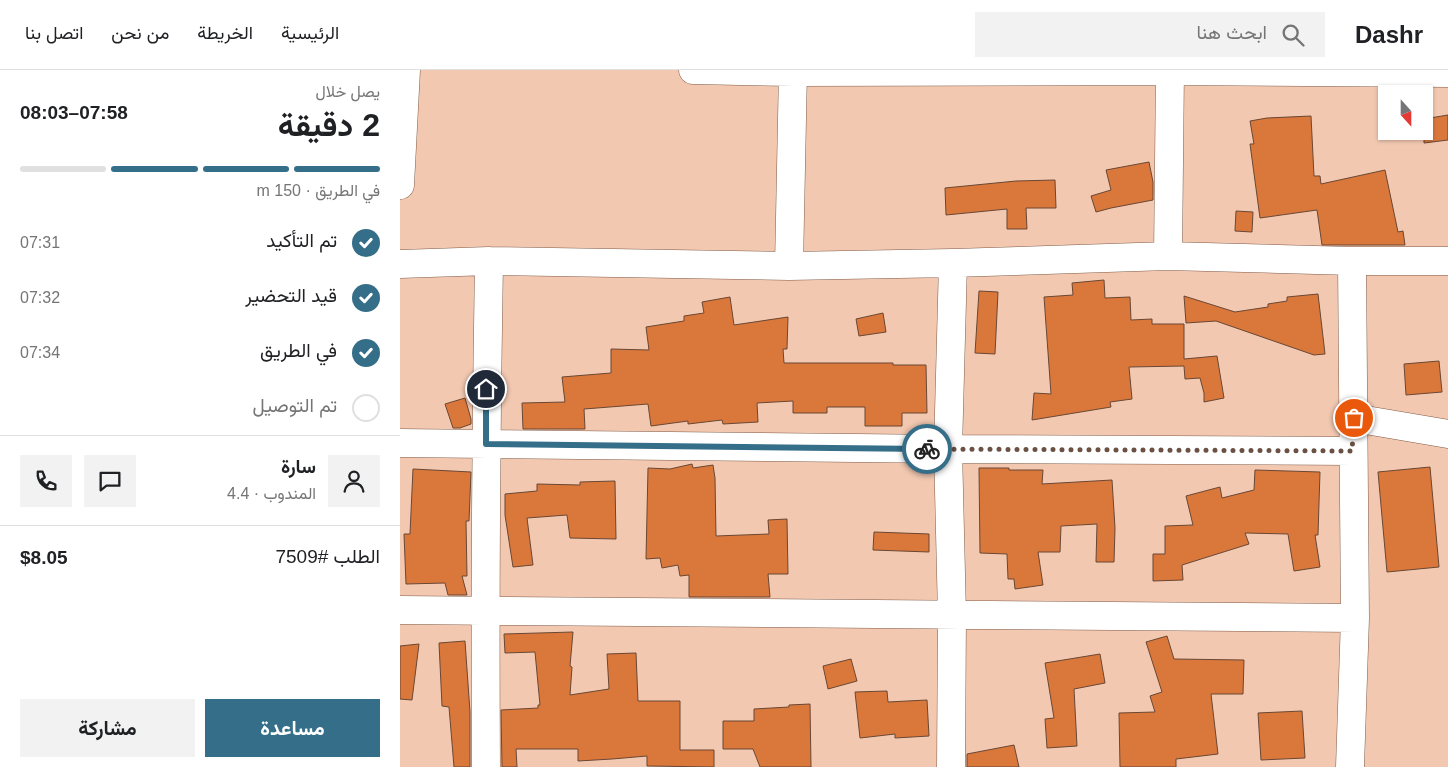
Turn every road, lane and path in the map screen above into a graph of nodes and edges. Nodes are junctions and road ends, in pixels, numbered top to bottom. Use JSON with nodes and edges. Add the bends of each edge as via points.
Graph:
{"nodes":[{"id":1,"x":406,"y":70,"type":"edge"},
{"id":2,"x":693,"y":70,"type":"edge"},
{"id":3,"x":1170,"y":70,"type":"edge"},
{"id":4,"x":792,"y":71,"type":"edge"},
{"id":5,"x":1448,"y":73,"type":"edge"},
{"id":6,"x":400,"y":185,"type":"edge"},
{"id":7,"x":1168,"y":256,"type":"junction"},
{"id":8,"x":489,"y":261,"type":"junction"},
{"id":9,"x":1352,"y":261,"type":"junction"},
{"id":10,"x":1448,"y":261,"type":"edge"},
{"id":11,"x":953,"y":263,"type":"junction"},
{"id":12,"x":400,"y":264,"type":"edge"},
{"id":13,"x":789,"y":266,"type":"junction"},
{"id":14,"x":1354,"y":418,"type":"junction"},
{"id":15,"x":1448,"y":434,"type":"edge"},
{"id":16,"x":400,"y":443,"type":"edge"},
{"id":17,"x":486,"y":444,"type":"junction"},
{"id":18,"x":948,"y":449,"type":"junction"},
{"id":19,"x":1352,"y":451,"type":"junction"},
{"id":20,"x":400,"y":610,"type":"edge"},
{"id":21,"x":485,"y":611,"type":"junction"},
{"id":22,"x":952,"y":615,"type":"junction"},
{"id":23,"x":1354,"y":618,"type":"junction"},
{"id":24,"x":486,"y":767,"type":"edge"},
{"id":25,"x":951,"y":767,"type":"edge"},
{"id":26,"x":1350,"y":767,"type":"edge"}],
"edges":[{"from":1,"to":6,"type":"street"},
{"from":2,"to":4,"type":"street"},
{"from":3,"to":4,"type":"street"},
{"from":3,"to":5,"type":"street"},
{"from":3,"to":7,"type":"street"},
{"from":4,"to":13,"type":"street"},
{"from":7,"to":9,"type":"street"},
{"from":7,"to":11,"type":"street"},
{"from":8,"to":12,"type":"street"},
{"from":8,"to":13,"type":"street"},
{"from":8,"to":17,"type":"street"},
{"from":9,"to":10,"type":"street"},
{"from":9,"to":14,"type":"street"},
{"from":11,"to":13,"type":"street"},
{"from":11,"to":18,"type":"street"},
{"from":14,"to":15,"type":"street"},
{"from":14,"to":19,"type":"street"},
{"from":16,"to":17,"type":"street"},
{"from":17,"to":18,"type":"street"},
{"from":17,"to":21,"type":"street"},
{"from":18,"to":19,"type":"street"},
{"from":18,"to":22,"type":"street"},
{"from":19,"to":23,"type":"street"},
{"from":20,"to":21,"type":"street"},
{"from":21,"to":22,"type":"street"},
{"from":21,"to":24,"type":"street"},
{"from":22,"to":23,"type":"street"},
{"from":22,"to":25,"type":"street"},
{"from":23,"to":26,"type":"street"}]}
